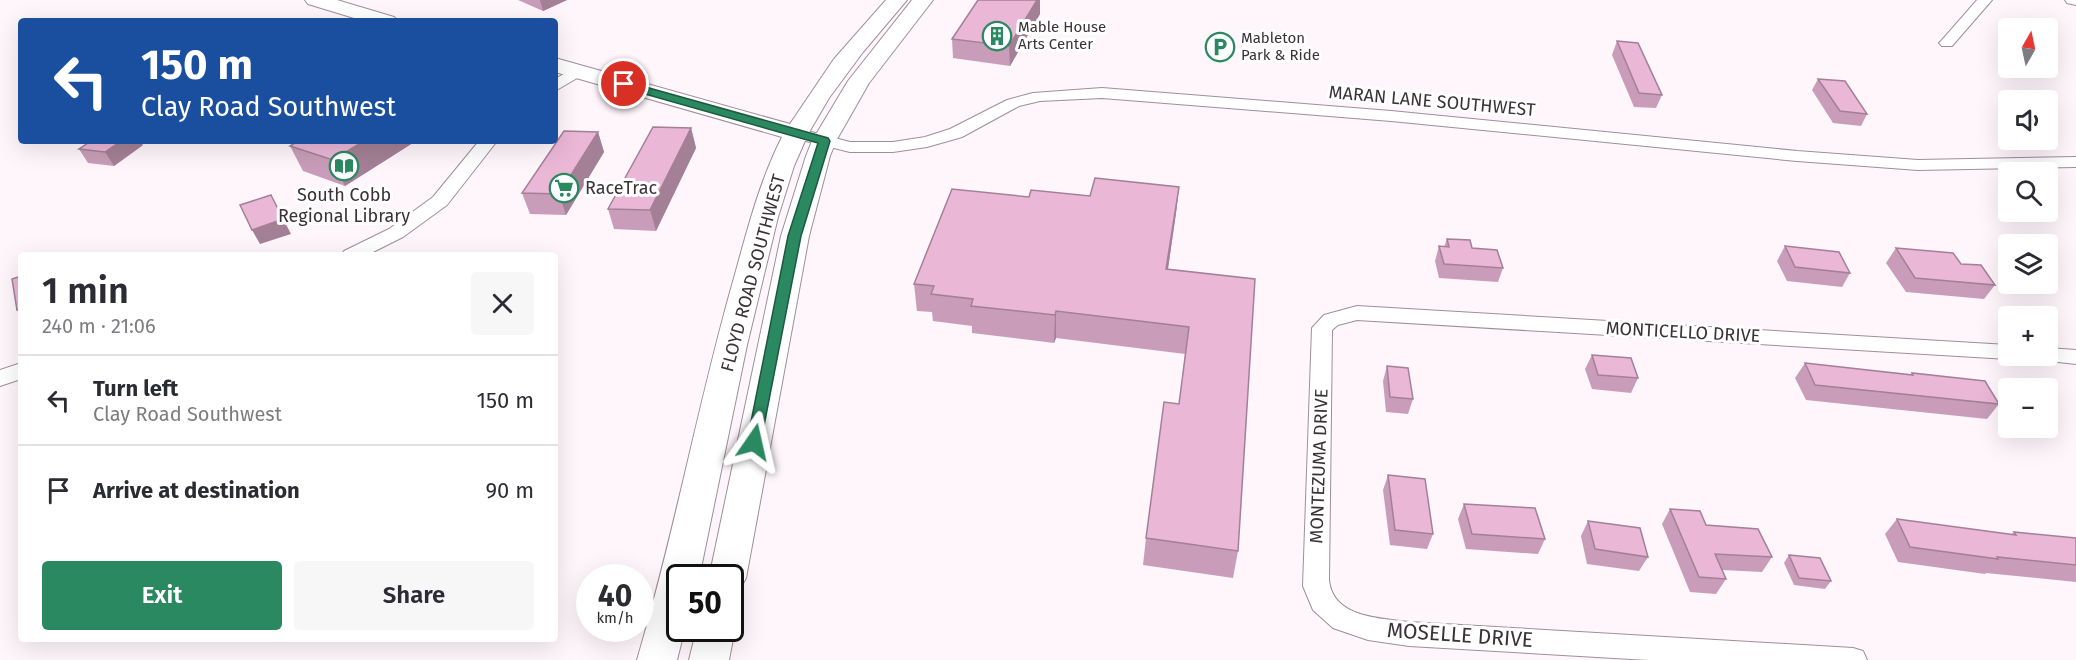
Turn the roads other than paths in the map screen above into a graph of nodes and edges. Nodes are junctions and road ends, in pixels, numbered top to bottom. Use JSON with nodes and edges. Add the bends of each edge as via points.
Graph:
{"nodes":[{"id":1,"x":315,"y":0,"type":"edge"},
{"id":2,"x":897,"y":0,"type":"edge"},
{"id":3,"x":923,"y":0,"type":"edge"},
{"id":4,"x":1985,"y":0,"type":"edge"},
{"id":5,"x":377,"y":18,"type":"edge"},
{"id":6,"x":1947,"y":43,"type":"dead end"},
{"id":7,"x":558,"y":65,"type":"edge"},
{"id":8,"x":578,"y":71,"type":"junction"},
{"id":9,"x":558,"y":84,"type":"edge"},
{"id":10,"x":810,"y":137,"type":"junction"},
{"id":11,"x":486,"y":144,"type":"edge"},
{"id":12,"x":2076,"y":162,"type":"edge"},
{"id":13,"x":357,"y":252,"type":"edge"},
{"id":14,"x":1357,"y":313,"type":"joint"},
{"id":15,"x":1998,"y":351,"type":"edge"},
{"id":16,"x":2058,"y":356,"type":"edge"},
{"id":17,"x":2076,"y":357,"type":"edge"},
{"id":18,"x":18,"y":372,"type":"edge"},
{"id":19,"x":0,"y":378,"type":"edge"},
{"id":20,"x":683,"y":564,"type":"edge"},
{"id":21,"x":730,"y":564,"type":"edge"},
{"id":22,"x":1354,"y":626,"type":"joint"},
{"id":23,"x":666,"y":628,"type":"edge"},
{"id":24,"x":713,"y":642,"type":"edge"},
{"id":25,"x":657,"y":660,"type":"edge"},
{"id":26,"x":709,"y":660,"type":"edge"},
{"id":27,"x":1853,"y":660,"type":"edge"}],
"edges":[{"from":1,"to":5,"type":"main road"},
{"from":2,"to":10,"type":"main road","name":"FLOYD ROAD SOUTHWEST","via":[[847,57]]},
{"from":3,"to":10,"type":"main road","name":"FLOYD ROAD SOUTHWEST"},
{"from":4,"to":6,"type":"street"},
{"from":7,"to":8,"type":"main road"},
{"from":8,"to":9,"type":"street"},
{"from":8,"to":10,"type":"main road"},
{"from":10,"to":12,"type":"street","name":"MARAN LANE SOUTHWEST","via":[[872,148],[927,142],[956,133],[1013,103],[1039,96],[1102,93],[1907,164]]},
{"from":10,"to":20,"type":"main road","name":"FLOYD ROAD SOUTHWEST","via":[[767,207]]},
{"from":10,"to":21,"type":"main road","name":"FLOYD ROAD SOUTHWEST","via":[[795,236]]},
{"from":11,"to":13,"type":"street","via":[[440,201],[396,233]]},
{"from":14,"to":15,"type":"street","name":"MONTICELLO DRIVE"},
{"from":14,"to":22,"type":"street","name":"MONTEZUMA DRIVE","via":[[1331,320],[1322,328],[1316,565],[1317,590],[1330,613]]},
{"from":16,"to":17,"type":"street"},
{"from":18,"to":19,"type":"street"},
{"from":22,"to":27,"type":"street","name":"MOSELLE DRIVE","via":[[1409,634]]},
{"from":23,"to":25,"type":"main road","name":"FLOYD ROAD SOUTHWEST"},
{"from":24,"to":26,"type":"main road"}]}
